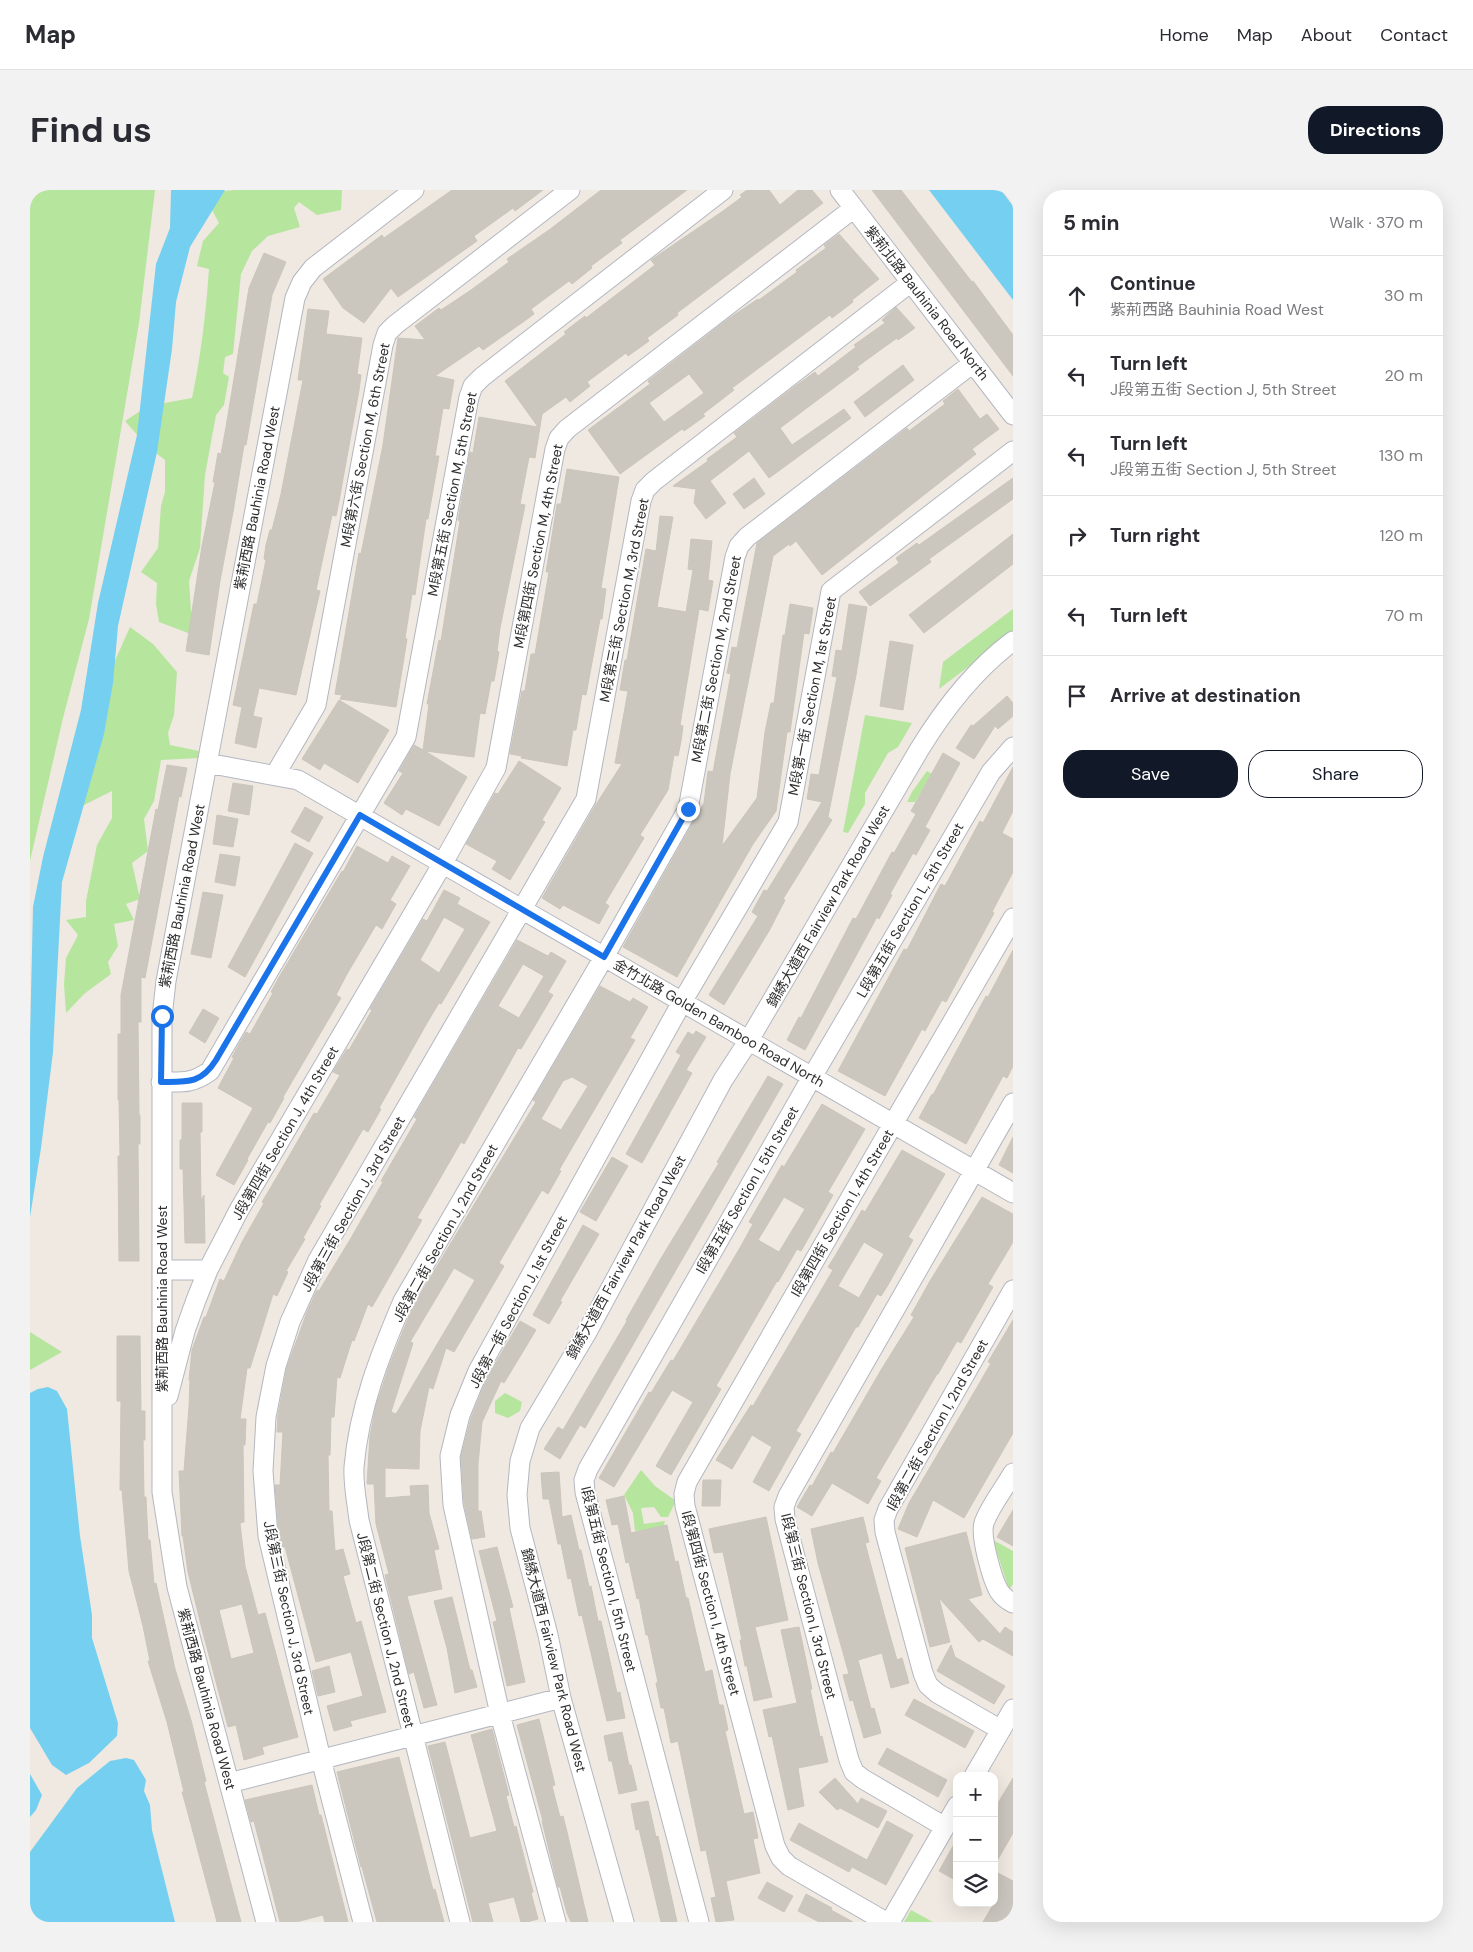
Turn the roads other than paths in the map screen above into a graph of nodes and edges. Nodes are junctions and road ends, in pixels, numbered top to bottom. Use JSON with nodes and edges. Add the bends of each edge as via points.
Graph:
{"nodes":[{"id":1,"x":414,"y":190,"type":"edge"},
{"id":2,"x":570,"y":190,"type":"edge"},
{"id":3,"x":723,"y":190,"type":"edge"},
{"id":4,"x":840,"y":190,"type":"edge"},
{"id":5,"x":854,"y":208,"type":"junction"},
{"id":6,"x":911,"y":282,"type":"junction"},
{"id":7,"x":973,"y":363,"type":"junction"},
{"id":8,"x":1013,"y":415,"type":"edge"},
{"id":9,"x":1013,"y":451,"type":"edge"},
{"id":10,"x":1013,"y":641,"type":"edge"},
{"id":11,"x":1013,"y":653,"type":"edge"},
{"id":12,"x":994,"y":656,"type":"junction"},
{"id":13,"x":1013,"y":747,"type":"edge"},
{"id":14,"x":207,"y":763,"type":"junction"},
{"id":15,"x":275,"y":775,"type":"junction"},
{"id":16,"x":360,"y":815,"type":"junction"},
{"id":17,"x":443,"y":864,"type":"junction"},
{"id":18,"x":521,"y":908,"type":"junction"},
{"id":19,"x":1013,"y":918,"type":"edge"},
{"id":20,"x":604,"y":957,"type":"junction"},
{"id":21,"x":682,"y":1002,"type":"junction"},
{"id":22,"x":749,"y":1040,"type":"junction"},
{"id":23,"x":812,"y":1077,"type":"junction"},
{"id":24,"x":161,"y":1082,"type":"junction"},
{"id":25,"x":1013,"y":1103,"type":"edge"},
{"id":26,"x":893,"y":1124,"type":"junction"},
{"id":27,"x":974,"y":1170,"type":"junction"},
{"id":28,"x":1013,"y":1193,"type":"edge"},
{"id":29,"x":162,"y":1270,"type":"junction"},
{"id":30,"x":208,"y":1270,"type":"junction"},
{"id":31,"x":1013,"y":1290,"type":"edge"},
{"id":32,"x":162,"y":1418,"type":"junction"},
{"id":33,"x":1013,"y":1473,"type":"edge"},
{"id":34,"x":1013,"y":1603,"type":"edge"},
{"id":35,"x":561,"y":1698,"type":"junction"},
{"id":36,"x":1013,"y":1709,"type":"edge"},
{"id":37,"x":500,"y":1714,"type":"junction"},
{"id":38,"x":1001,"y":1730,"type":"junction"},
{"id":39,"x":412,"y":1736,"type":"junction"},
{"id":40,"x":321,"y":1760,"type":"junction"},
{"id":41,"x":976,"y":1772,"type":"edge"},
{"id":42,"x":229,"y":1783,"type":"junction"},
{"id":43,"x":953,"y":1813,"type":"edge"},
{"id":44,"x":945,"y":1827,"type":"junction"},
{"id":45,"x":266,"y":1922,"type":"edge"},
{"id":46,"x":363,"y":1922,"type":"edge"},
{"id":47,"x":460,"y":1922,"type":"edge"},
{"id":48,"x":556,"y":1922,"type":"edge"},
{"id":49,"x":624,"y":1922,"type":"edge"},
{"id":50,"x":699,"y":1922,"type":"edge"},
{"id":51,"x":886,"y":1922,"type":"edge"},
{"id":52,"x":890,"y":1922,"type":"edge"}],
"edges":[{"from":1,"to":14,"type":"street","name":"紫荊西路 Bauhinia Road West","via":[[314,268],[302,282],[295,298]]},
{"from":2,"to":15,"type":"street","name":"M段第六街 Section M, 6th Street","via":[[388,334],[316,706]]},
{"from":3,"to":16,"type":"street","name":"M段第五街 Section M, 5th Street","via":[[473,386],[406,737]]},
{"from":4,"to":5,"type":"street","name":"紫荊北路 Bauhinia Road North"},
{"from":5,"to":6,"type":"street","name":"紫荊北路 Bauhinia Road North"},
{"from":5,"to":17,"type":"street","name":"M段第四街 Section M, 4th Street","via":[[575,423],[560,438],[555,449],[496,768]]},
{"from":6,"to":7,"type":"street","name":"紫荊北路 Bauhinia Road North"},
{"from":6,"to":18,"type":"street","name":"M段第三街 Section M, 3rd Street","via":[[645,490],[586,799]]},
{"from":7,"to":8,"type":"street","name":"紫荊北路 Bauhinia Road North"},
{"from":7,"to":20,"type":"street","name":"M段第二街 Section M, 2nd Street","via":[[739,546],[688,809]]},
{"from":9,"to":21,"type":"street","name":"M段第一街 Section M, 1st Street","via":[[831,591],[788,822]]},
{"from":10,"to":12,"type":"street","name":"錦綉大道西 Fairview Park Road West"},
{"from":11,"to":12,"type":"street"},
{"from":12,"to":22,"type":"street","name":"錦綉大道西 Fairview Park Road West","via":[[960,691],[932,729]]},
{"from":13,"to":23,"type":"street","name":"L段第五街 Section L, 5th Street","via":[[990,772]]},
{"from":14,"to":15,"type":"street","name":"金竹北路 Golden Bamboo Road North"},
{"from":14,"to":24,"type":"street","name":"紫荊西路 Bauhinia Road West","via":[[163,999]]},
{"from":15,"to":16,"type":"street","name":"金竹北路 Golden Bamboo Road North","via":[[298,780]]},
{"from":16,"to":17,"type":"street","name":"金竹北路 Golden Bamboo Road North"},
{"from":16,"to":24,"type":"street","name":"M段第五街 Section M, 5th Street","via":[[210,1071],[188,1082]]},
{"from":17,"to":18,"type":"street","name":"金竹北路 Golden Bamboo Road North"},
{"from":17,"to":30,"type":"street","name":"J段第四街 Section J, 4th Street","via":[[239,1210]]},
{"from":18,"to":20,"type":"street","name":"金竹北路 Golden Bamboo Road North"},
{"from":18,"to":40,"type":"street","name":"J段第三街 Section J, 3rd Street","via":[[318,1260],[290,1322],[276,1366],[266,1417],[263,1471],[268,1536]]},
{"from":19,"to":26,"type":"street","name":"I段第四街 Section I, 4th Street"},
{"from":20,"to":21,"type":"street","name":"金竹北路 Golden Bamboo Road North"},
{"from":20,"to":39,"type":"street","name":"J段第二街 Section J, 2nd Street","via":[[403,1301],[380,1355],[362,1414],[354,1469],[359,1520]]},
{"from":21,"to":22,"type":"street","name":"金竹北路 Golden Bamboo Road North"},
{"from":21,"to":37,"type":"street","name":"J段第一街 Section J, 1st Street","via":[[478,1371],[460,1414],[450,1456],[452,1505]]},
{"from":22,"to":23,"type":"street","name":"金竹北路 Golden Bamboo Road North"},
{"from":22,"to":35,"type":"street","name":"錦綉大道西 Fairview Park Road West","via":[[722,1080],[586,1334],[530,1428],[520,1461],[517,1495],[520,1528]]},
{"from":23,"to":26,"type":"street","name":"金竹北路 Golden Bamboo Road North"},
{"from":23,"to":50,"type":"street","name":"I段第五街 Section I, 5th Street","via":[[592,1460],[584,1480]]},
{"from":24,"to":29,"type":"street","name":"紫荊西路 Bauhinia Road West"},
{"from":25,"to":27,"type":"street","name":"I段第三街 Section I, 3rd Street"},
{"from":26,"to":27,"type":"street","name":"金竹北路 Golden Bamboo Road North"},
{"from":26,"to":51,"type":"street","name":"I段第四街 Section I, 4th Street","via":[[687,1482],[684,1494],[775,1846],[789,1866]]},
{"from":27,"to":28,"type":"street","name":"金竹北路 Golden Bamboo Road North"},
{"from":27,"to":44,"type":"street","name":"I段第三街 Section I, 3rd Street","via":[[784,1507],[854,1772]]},
{"from":29,"to":30,"type":"street"},
{"from":29,"to":32,"type":"street","name":"紫荊西路 Bauhinia Road West"},
{"from":30,"to":32,"type":"street","name":"J段第四街 Section J, 4th Street","via":[[186,1331]]},
{"from":31,"to":38,"type":"street","name":"I段第二街 Section I, 2nd Street","via":[[884,1520],[928,1685]]},
{"from":32,"to":42,"type":"street","name":"紫荊西路 Bauhinia Road West","via":[[162,1492],[177,1587]]},
{"from":33,"to":34,"type":"street","via":[[983,1528],[997,1588]]},
{"from":35,"to":37,"type":"street"},
{"from":35,"to":49,"type":"street","name":"錦綉大道西 Fairview Park Road West"},
{"from":36,"to":38,"type":"street"},
{"from":37,"to":39,"type":"street"},
{"from":37,"to":48,"type":"street","name":"J段第一街 Section J, 1st Street"},
{"from":38,"to":41,"type":"street"},
{"from":39,"to":40,"type":"street"},
{"from":39,"to":47,"type":"street","name":"J段第二街 Section J, 2nd Street"},
{"from":40,"to":42,"type":"street"},
{"from":40,"to":46,"type":"street","name":"J段第三街 Section J, 3rd Street"},
{"from":42,"to":45,"type":"street","name":"紫荊西路 Bauhinia Road West"},
{"from":43,"to":44,"type":"street"},
{"from":44,"to":52,"type":"street"}]}
